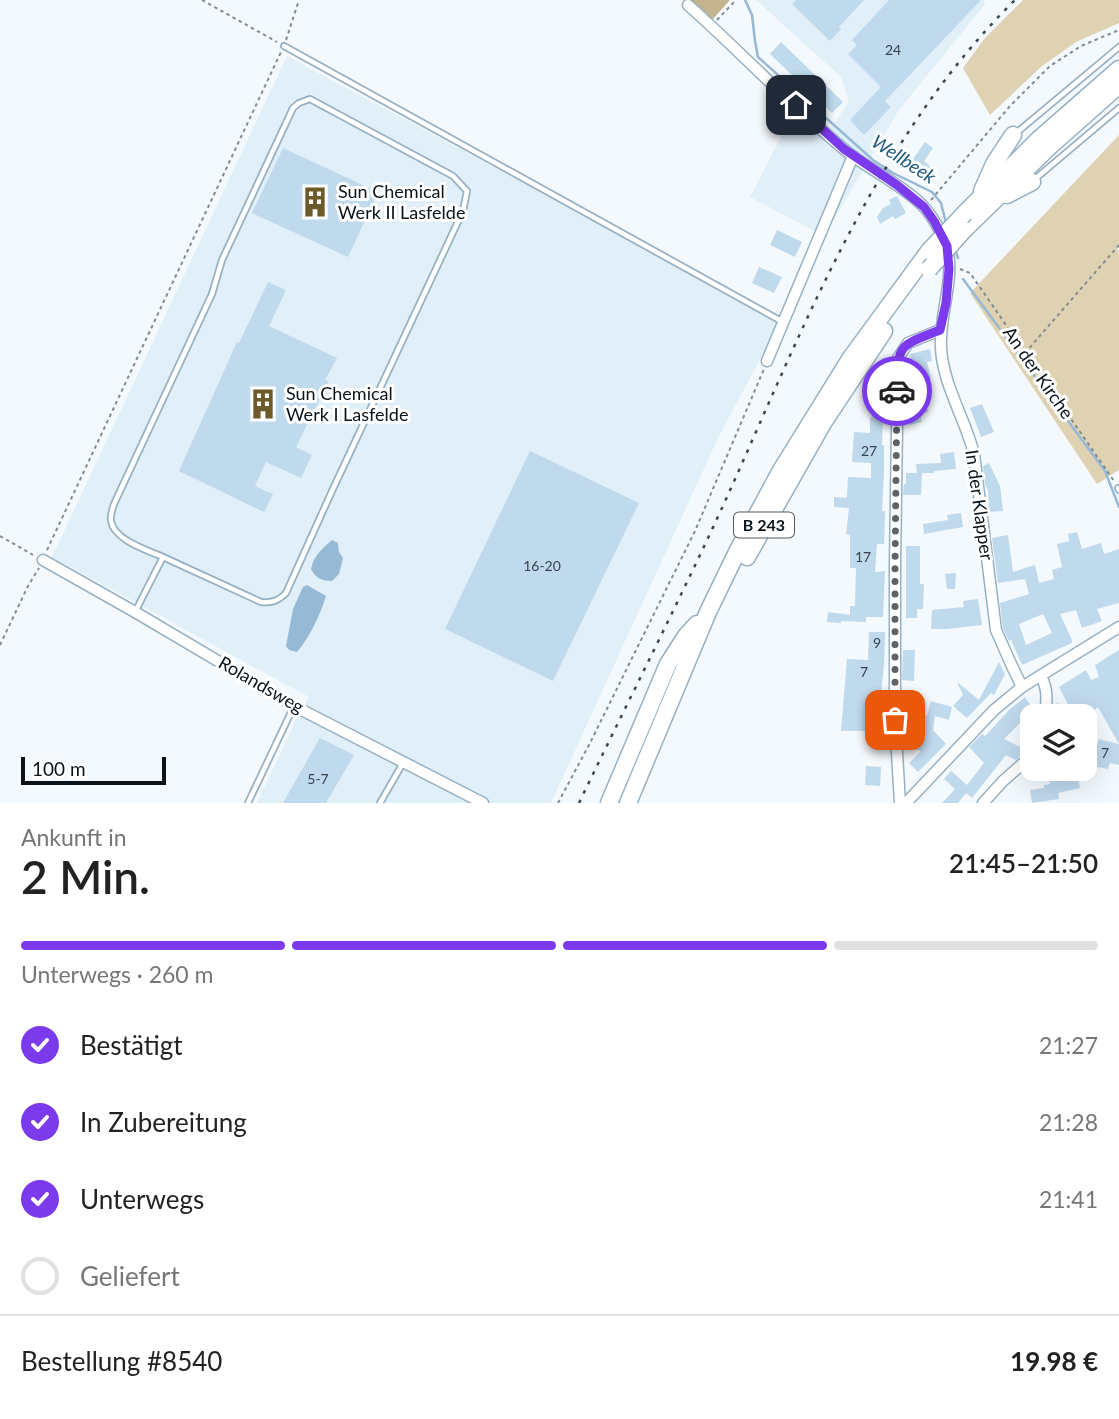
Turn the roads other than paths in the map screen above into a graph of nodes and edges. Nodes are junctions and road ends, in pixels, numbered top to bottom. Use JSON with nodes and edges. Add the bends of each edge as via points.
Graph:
{"nodes":[{"id":1,"x":688,"y":5,"type":"dead end"},
{"id":2,"x":284,"y":46,"type":"road end"},
{"id":3,"x":1119,"y":47,"type":"edge"},
{"id":4,"x":1119,"y":69,"type":"edge"},
{"id":5,"x":1119,"y":85,"type":"edge"},
{"id":6,"x":1119,"y":108,"type":"edge"},
{"id":7,"x":1013,"y":135,"type":"joint"},
{"id":8,"x":853,"y":156,"type":"junction"},
{"id":9,"x":1032,"y":182,"type":"joint"},
{"id":10,"x":984,"y":202,"type":"junction"},
{"id":11,"x":964,"y":221,"type":"junction"},
{"id":12,"x":785,"y":323,"type":"junction"},
{"id":13,"x":940,"y":330,"type":"junction"},
{"id":14,"x":767,"y":361,"type":"road end"},
{"id":15,"x":163,"y":557,"type":"junction"},
{"id":16,"x":43,"y":560,"type":"road end"},
{"id":17,"x":135,"y":612,"type":"junction"},
{"id":18,"x":708,"y":612,"type":"junction"},
{"id":19,"x":1119,"y":627,"type":"edge"},
{"id":20,"x":1041,"y":676,"type":"junction"},
{"id":21,"x":1022,"y":687,"type":"junction"},
{"id":22,"x":1047,"y":704,"type":"edge"},
{"id":23,"x":295,"y":706,"type":"junction"},
{"id":24,"x":403,"y":762,"type":"junction"},
{"id":25,"x":1020,"y":765,"type":"edge"},
{"id":26,"x":248,"y":803,"type":"edge"},
{"id":27,"x":380,"y":803,"type":"edge"},
{"id":28,"x":483,"y":803,"type":"edge"},
{"id":29,"x":609,"y":803,"type":"edge"},
{"id":30,"x":628,"y":803,"type":"edge"},
{"id":31,"x":639,"y":803,"type":"edge"},
{"id":32,"x":900,"y":803,"type":"edge"},
{"id":33,"x":906,"y":803,"type":"edge"},
{"id":34,"x":983,"y":803,"type":"edge"}],
"edges":[{"from":1,"to":8,"type":"street","name":"In der Klapper"},
{"from":2,"to":12,"type":"lane"},
{"from":3,"to":7,"type":"lane"},
{"from":4,"to":10,"type":"highway","number":"B 243","via":[[1038,140]]},
{"from":5,"to":10,"type":"highway","number":"B 243"},
{"from":6,"to":9,"type":"lane"},
{"from":7,"to":10,"type":"highway","via":[[994,164]]},
{"from":8,"to":12,"type":"street"},
{"from":8,"to":13,"type":"street","name":"In der Klapper","via":[[924,207],[947,246],[949,269]]},
{"from":9,"to":10,"type":"highway"},
{"from":10,"to":11,"type":"highway","number":"B 243"},
{"from":11,"to":18,"type":"highway","number":"B 243","bridge":true,"via":[[929,251],[850,359],[768,494]]},
{"from":11,"to":31,"type":"highway","number":"B 243","bridge":true,"via":[[831,411],[750,550]]},
{"from":12,"to":14,"type":"street"},
{"from":13,"to":21,"type":"street","name":"In der Klapper","via":[[944,370],[974,454],[996,630]]},
{"from":13,"to":32,"type":"street","via":[[908,343],[898,358],[895,720]]},
{"from":15,"to":15,"type":"lane","via":[[118,534],[110,519],[114,504],[293,108],[310,99],[453,176],[467,191],[463,211],[286,593],[272,603],[261,603]]},
{"from":15,"to":17,"type":"lane"},
{"from":16,"to":17,"type":"street","name":"Rolandsweg"},
{"from":17,"to":23,"type":"street","name":"Rolandsweg"},
{"from":18,"to":29,"type":"highway","via":[[668,664]]},
{"from":18,"to":30,"type":"highway","number":"B 243"},
{"from":19,"to":20,"type":"street"},
{"from":20,"to":21,"type":"street"},
{"from":20,"to":22,"type":"street"},
{"from":21,"to":33,"type":"street","via":[[994,710]]},
{"from":23,"to":24,"type":"street","name":"Rolandsweg"},
{"from":23,"to":26,"type":"lane"},
{"from":24,"to":27,"type":"lane"},
{"from":24,"to":28,"type":"street","name":"Rolandsweg"},
{"from":25,"to":34,"type":"street"}]}
